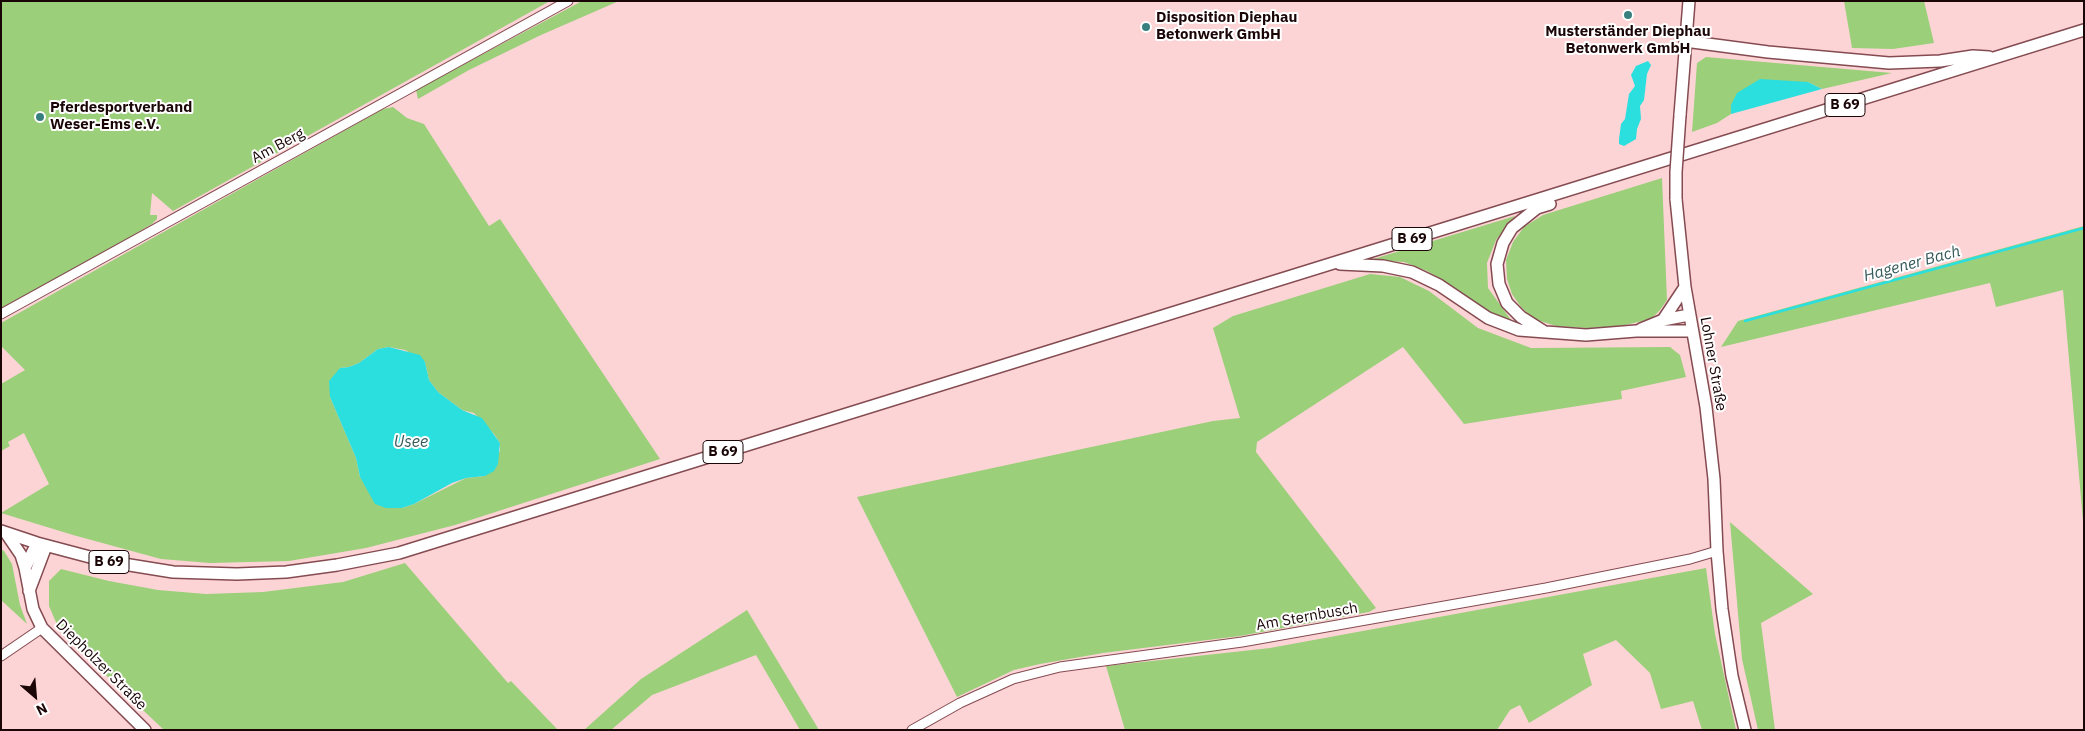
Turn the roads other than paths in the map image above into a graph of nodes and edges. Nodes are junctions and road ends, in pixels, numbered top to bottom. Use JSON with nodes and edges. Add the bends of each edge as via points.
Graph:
{"nodes":[{"id":1,"x":568,"y":1,"type":"edge"},
{"id":2,"x":1689,"y":1,"type":"edge"},
{"id":3,"x":2084,"y":30,"type":"edge"},
{"id":4,"x":1685,"y":40,"type":"junction"},
{"id":5,"x":1996,"y":58,"type":"junction"},
{"id":6,"x":1589,"y":185,"type":"junction"},
{"id":7,"x":1336,"y":263,"type":"junction"},
{"id":8,"x":1684,"y":287,"type":"junction"},
{"id":9,"x":1,"y":314,"type":"edge"},
{"id":10,"x":1689,"y":315,"type":"junction"},
{"id":11,"x":1663,"y":320,"type":"junction"},
{"id":12,"x":1636,"y":331,"type":"junction"},
{"id":13,"x":1692,"y":331,"type":"junction"},
{"id":14,"x":1545,"y":333,"type":"junction"},
{"id":15,"x":4,"y":532,"type":"edge"},
{"id":16,"x":42,"y":545,"type":"junction"},
{"id":17,"x":1716,"y":551,"type":"junction"},
{"id":18,"x":25,"y":568,"type":"junction"},
{"id":19,"x":29,"y":592,"type":"junction"},
{"id":20,"x":42,"y":628,"type":"junction"},
{"id":21,"x":1,"y":656,"type":"edge"},
{"id":22,"x":145,"y":730,"type":"edge"},
{"id":23,"x":912,"y":730,"type":"edge"},
{"id":24,"x":1745,"y":730,"type":"edge"}],
"edges":[{"from":1,"to":9,"type":"street","name":"Am Berg"},
{"from":2,"to":4,"type":"main road","name":"Lohner Straße"},
{"from":3,"to":5,"type":"main road","number":"B 69"},
{"from":4,"to":5,"type":"main road","via":[[1768,52],[1889,63],[1932,62],[1973,56]]},
{"from":4,"to":8,"type":"main road","name":"Lohner Straße","bridge":true,"via":[[1676,200]]},
{"from":5,"to":6,"type":"main road","number":"B 69"},
{"from":6,"to":7,"type":"main road","number":"B 69"},
{"from":6,"to":14,"type":"main road","via":[[1574,197],[1537,208],[1524,217],[1507,235],[1499,253],[1497,274],[1507,303]]},
{"from":7,"to":14,"type":"main road","via":[[1383,266],[1412,272],[1439,285],[1500,324]]},
{"from":7,"to":16,"type":"main road","number":"B 69","via":[[399,553],[337,566],[237,574],[163,570],[105,561]]},
{"from":8,"to":10,"type":"main road","name":"Lohner Straße"},
{"from":8,"to":11,"type":"main road"},
{"from":10,"to":11,"type":"main road"},
{"from":10,"to":13,"type":"main road","name":"Lohner Straße"},
{"from":11,"to":12,"type":"main road"},
{"from":12,"to":13,"type":"main road"},
{"from":12,"to":14,"type":"main road","via":[[1586,335]]},
{"from":13,"to":17,"type":"main road","name":"Lohner Straße","via":[[1706,406],[1714,479]]},
{"from":15,"to":16,"type":"main road","number":"B 69"},
{"from":15,"to":18,"type":"main road","name":"Diepholzer Straße","via":[[21,555]]},
{"from":16,"to":18,"type":"main road"},
{"from":16,"to":19,"type":"main road"},
{"from":17,"to":23,"type":"street","name":"Am Sternbusch","via":[[1546,588],[1242,642],[1060,666],[1013,679]]},
{"from":17,"to":24,"type":"main road","name":"Lohner Straße","via":[[1732,676]]},
{"from":18,"to":19,"type":"main road","name":"Diepholzer Straße"},
{"from":19,"to":20,"type":"main road","name":"Diepholzer Straße"},
{"from":20,"to":21,"type":"street"},
{"from":20,"to":22,"type":"main road","name":"Diepholzer Straße"}]}
